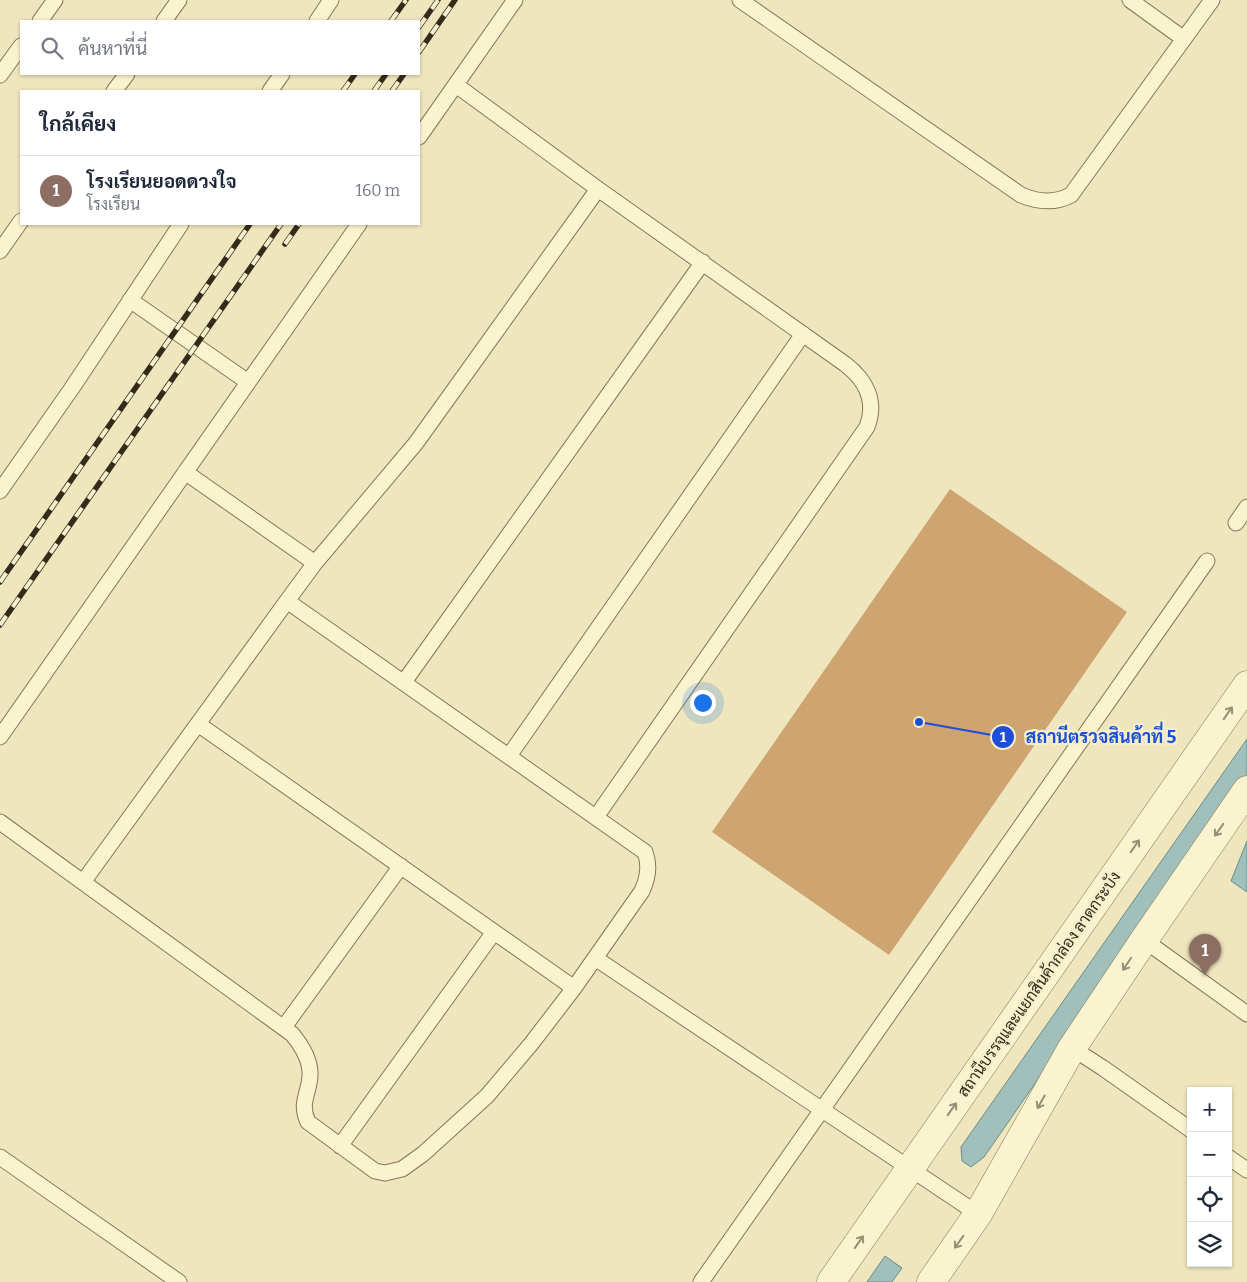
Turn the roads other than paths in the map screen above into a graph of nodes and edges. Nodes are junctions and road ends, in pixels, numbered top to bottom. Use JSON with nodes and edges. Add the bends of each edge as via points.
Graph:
{"nodes":[{"id":1,"x":56,"y":0,"type":"edge"},
{"id":2,"x":179,"y":0,"type":"edge"},
{"id":3,"x":331,"y":0,"type":"edge"},
{"id":4,"x":515,"y":0,"type":"edge"},
{"id":5,"x":740,"y":0,"type":"edge"},
{"id":6,"x":1130,"y":0,"type":"edge"},
{"id":7,"x":1212,"y":0,"type":"edge"},
{"id":8,"x":41,"y":20,"type":"edge"},
{"id":9,"x":165,"y":20,"type":"edge"},
{"id":10,"x":318,"y":20,"type":"edge"},
{"id":11,"x":1184,"y":39,"type":"junction"},
{"id":12,"x":20,"y":47,"type":"edge"},
{"id":13,"x":0,"y":75,"type":"edge"},
{"id":14,"x":125,"y":75,"type":"edge"},
{"id":15,"x":281,"y":75,"type":"edge"},
{"id":16,"x":456,"y":85,"type":"junction"},
{"id":17,"x":115,"y":90,"type":"edge"},
{"id":18,"x":271,"y":90,"type":"edge"},
{"id":19,"x":420,"y":137,"type":"edge"},
{"id":20,"x":598,"y":189,"type":"junction"},
{"id":21,"x":20,"y":222,"type":"edge"},
{"id":22,"x":181,"y":225,"type":"edge"},
{"id":23,"x":357,"y":225,"type":"edge"},
{"id":24,"x":0,"y":251,"type":"edge"},
{"id":25,"x":703,"y":262,"type":"junction"},
{"id":26,"x":130,"y":300,"type":"junction"},
{"id":27,"x":803,"y":334,"type":"junction"},
{"id":28,"x":248,"y":382,"type":"junction"},
{"id":29,"x":185,"y":472,"type":"junction"},
{"id":30,"x":0,"y":491,"type":"edge"},
{"id":31,"x":1247,"y":507,"type":"edge"},
{"id":32,"x":1236,"y":523,"type":"dead end"},
{"id":33,"x":1207,"y":560,"type":"dead end"},
{"id":34,"x":314,"y":563,"type":"junction"},
{"id":35,"x":287,"y":601,"type":"junction"},
{"id":36,"x":404,"y":682,"type":"junction"},
{"id":37,"x":1247,"y":686,"type":"edge"},
{"id":38,"x":198,"y":724,"type":"junction"},
{"id":39,"x":0,"y":737,"type":"edge"},
{"id":40,"x":509,"y":756,"type":"junction"},
{"id":41,"x":1247,"y":790,"type":"edge"},
{"id":42,"x":596,"y":817,"type":"junction"},
{"id":43,"x":0,"y":822,"type":"edge"},
{"id":44,"x":401,"y":866,"type":"junction"},
{"id":45,"x":84,"y":882,"type":"junction"},
{"id":46,"x":494,"y":932,"type":"junction"},
{"id":47,"x":1144,"y":940,"type":"junction"},
{"id":48,"x":595,"y":958,"type":"junction"},
{"id":49,"x":574,"y":988,"type":"junction"},
{"id":50,"x":1247,"y":1014,"type":"edge"},
{"id":51,"x":284,"y":1027,"type":"junction"},
{"id":52,"x":1072,"y":1048,"type":"junction"},
{"id":53,"x":822,"y":1110,"type":"junction"},
{"id":54,"x":1187,"y":1127,"type":"edge"},
{"id":55,"x":340,"y":1146,"type":"junction"},
{"id":56,"x":0,"y":1157,"type":"edge"},
{"id":57,"x":1232,"y":1160,"type":"edge"},
{"id":58,"x":910,"y":1169,"type":"junction"},
{"id":59,"x":1247,"y":1170,"type":"edge"},
{"id":60,"x":978,"y":1214,"type":"junction"},
{"id":61,"x":179,"y":1282,"type":"edge"},
{"id":62,"x":701,"y":1282,"type":"edge"},
{"id":63,"x":831,"y":1282,"type":"edge"},
{"id":64,"x":931,"y":1282,"type":"edge"}],
"edges":[{"from":1,"to":8,"type":"lane"},
{"from":2,"to":9,"type":"lane"},
{"from":3,"to":10,"type":"lane"},
{"from":4,"to":16,"type":"lane"},
{"from":5,"to":11,"type":"lane","via":[[1021,195],[1039,201],[1059,200],[1072,195]]},
{"from":6,"to":11,"type":"lane"},
{"from":7,"to":11,"type":"lane"},
{"from":12,"to":13,"type":"lane"},
{"from":14,"to":17,"type":"lane"},
{"from":15,"to":18,"type":"lane"},
{"from":16,"to":19,"type":"lane"},
{"from":16,"to":20,"type":"lane"},
{"from":20,"to":25,"type":"lane"},
{"from":20,"to":34,"type":"lane","via":[[416,443]]},
{"from":21,"to":24,"type":"lane"},
{"from":22,"to":26,"type":"lane"},
{"from":23,"to":28,"type":"lane"},
{"from":25,"to":27,"type":"lane"},
{"from":25,"to":36,"type":"lane"},
{"from":26,"to":28,"type":"lane"},
{"from":26,"to":30,"type":"lane"},
{"from":27,"to":40,"type":"lane"},
{"from":27,"to":42,"type":"lane","via":[[852,369],[864,384],[872,401],[870,420]]},
{"from":28,"to":29,"type":"lane"},
{"from":29,"to":34,"type":"lane"},
{"from":29,"to":39,"type":"lane"},
{"from":31,"to":32,"type":"lane"},
{"from":33,"to":53,"type":"lane"},
{"from":34,"to":35,"type":"lane"},
{"from":35,"to":36,"type":"lane"},
{"from":35,"to":38,"type":"lane"},
{"from":36,"to":40,"type":"lane"},
{"from":58,"to":37,"type":"street","name":"สถานีบรรจุและแยกสินค้ากล่อง ลาดกระบัง","one_way":true},
{"from":38,"to":44,"type":"lane"},
{"from":38,"to":45,"type":"lane"},
{"from":40,"to":42,"type":"lane"},
{"from":41,"to":47,"type":"street","one_way":true},
{"from":42,"to":48,"type":"lane","via":[[645,852],[648,868],[639,897]]},
{"from":43,"to":45,"type":"lane"},
{"from":44,"to":46,"type":"lane"},
{"from":44,"to":51,"type":"lane"},
{"from":45,"to":51,"type":"lane"},
{"from":46,"to":49,"type":"lane"},
{"from":46,"to":55,"type":"lane"},
{"from":47,"to":50,"type":"lane"},
{"from":47,"to":52,"type":"street","one_way":true},
{"from":48,"to":49,"type":"lane"},
{"from":48,"to":53,"type":"lane"},
{"from":49,"to":55,"type":"lane","via":[[487,1096],[402,1169],[375,1172]]},
{"from":51,"to":55,"type":"lane","via":[[300,1043],[310,1064],[304,1107],[308,1122]]},
{"from":52,"to":54,"type":"lane"},
{"from":52,"to":60,"type":"street","one_way":true},
{"from":53,"to":58,"type":"lane"},
{"from":53,"to":62,"type":"lane"},
{"from":56,"to":61,"type":"lane"},
{"from":57,"to":59,"type":"lane"},
{"from":58,"to":60,"type":"lane"},
{"from":63,"to":58,"type":"street","name":"สถานีบรรจุและแยกสินค้ากล่อง ลาดกระบัง","one_way":true},
{"from":60,"to":64,"type":"street","one_way":true}]}
